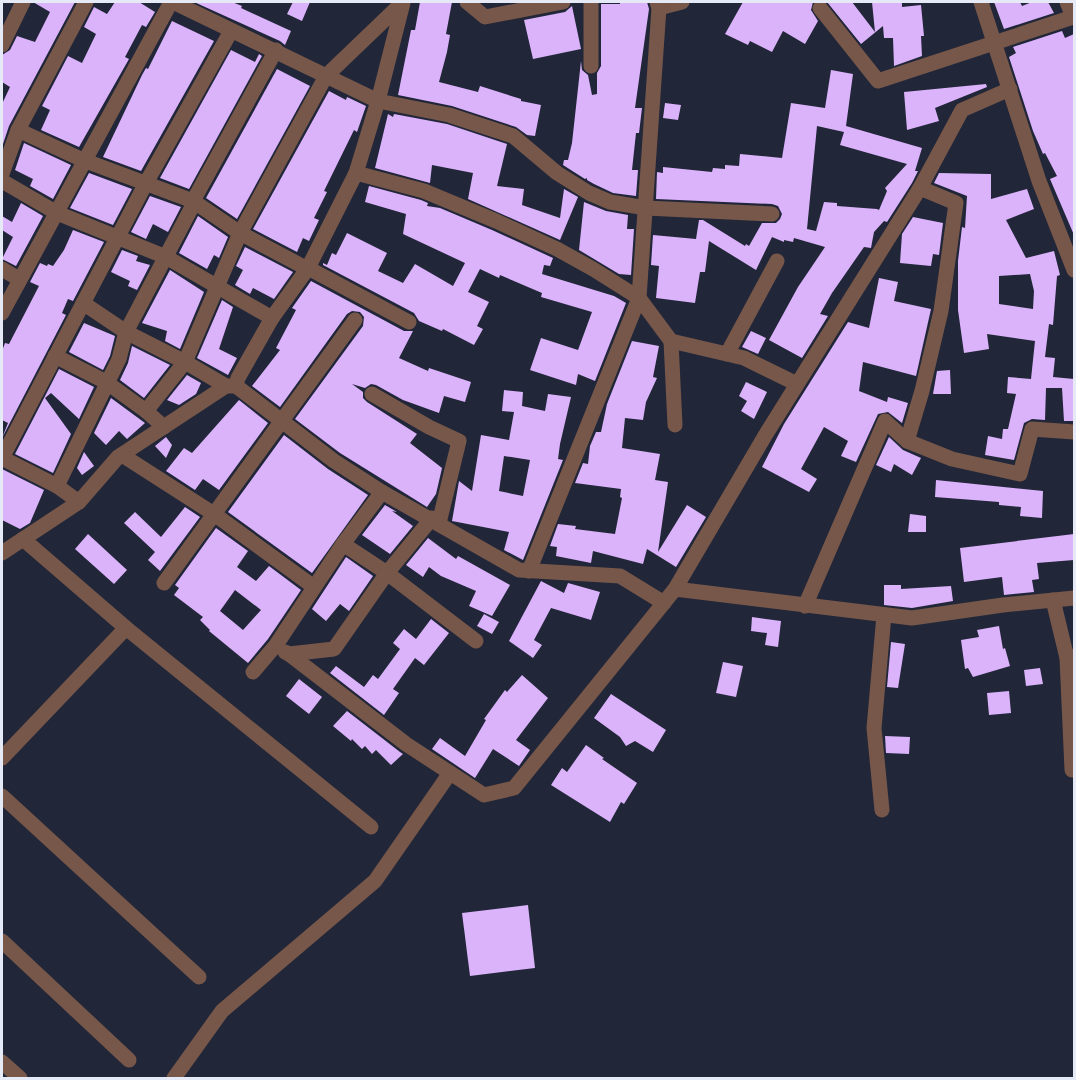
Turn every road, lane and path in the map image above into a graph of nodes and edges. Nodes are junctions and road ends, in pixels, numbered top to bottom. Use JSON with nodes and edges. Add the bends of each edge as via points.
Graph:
{"nodes":[{"id":1,"x":23,"y":2,"type":"edge"},
{"id":2,"x":86,"y":2,"type":"edge"},
{"id":3,"x":172,"y":2,"type":"edge"},
{"id":4,"x":403,"y":2,"type":"edge"},
{"id":5,"x":467,"y":2,"type":"edge"},
{"id":6,"x":563,"y":2,"type":"edge"},
{"id":7,"x":591,"y":2,"type":"edge"},
{"id":8,"x":682,"y":2,"type":"edge"},
{"id":9,"x":981,"y":2,"type":"edge"},
{"id":10,"x":1067,"y":2,"type":"edge"},
{"id":11,"x":821,"y":4,"type":"edge"},
{"id":12,"x":658,"y":5,"type":"edge"},
{"id":13,"x":1074,"y":19,"type":"edge"},
{"id":14,"x":231,"y":31,"type":"junction"},
{"id":15,"x":996,"y":44,"type":"junction"},
{"id":16,"x":2,"y":45,"type":"edge"},
{"id":17,"x":276,"y":50,"type":"junction"},
{"id":18,"x":591,"y":66,"type":"dead end"},
{"id":19,"x":326,"y":76,"type":"junction"},
{"id":20,"x":1010,"y":89,"type":"junction"},
{"id":21,"x":378,"y":101,"type":"junction"},
{"id":22,"x":18,"y":130,"type":"junction"},
{"id":23,"x":83,"y":160,"type":"junction"},
{"id":24,"x":356,"y":173,"type":"junction"},
{"id":25,"x":2,"y":174,"type":"edge"},
{"id":26,"x":2,"y":181,"type":"edge"},
{"id":27,"x":146,"y":183,"type":"junction"},
{"id":28,"x":920,"y":188,"type":"junction"},
{"id":29,"x":193,"y":201,"type":"junction"},
{"id":30,"x":646,"y":208,"type":"junction"},
{"id":31,"x":57,"y":213,"type":"junction"},
{"id":32,"x":772,"y":214,"type":"dead end"},
{"id":33,"x":240,"y":233,"type":"junction"},
{"id":34,"x":118,"y":239,"type":"junction"},
{"id":35,"x":166,"y":257,"type":"junction"},
{"id":36,"x":777,"y":261,"type":"dead end"},
{"id":37,"x":305,"y":267,"type":"junction"},
{"id":38,"x":2,"y":268,"type":"edge"},
{"id":39,"x":1074,"y":270,"type":"edge"},
{"id":40,"x":19,"y":279,"type":"junction"},
{"id":41,"x":218,"y":287,"type":"junction"},
{"id":42,"x":639,"y":298,"type":"junction"},
{"id":43,"x":83,"y":303,"type":"junction"},
{"id":44,"x":2,"y":313,"type":"edge"},
{"id":45,"x":272,"y":318,"type":"junction"},
{"id":46,"x":355,"y":320,"type":"dead end"},
{"id":47,"x":409,"y":322,"type":"dead end"},
{"id":48,"x":126,"y":332,"type":"junction"},
{"id":49,"x":670,"y":341,"type":"junction"},
{"id":50,"x":727,"y":354,"type":"junction"},
{"id":51,"x":55,"y":356,"type":"junction"},
{"id":52,"x":185,"y":362,"type":"junction"},
{"id":53,"x":106,"y":382,"type":"junction"},
{"id":54,"x":797,"y":384,"type":"junction"},
{"id":55,"x":231,"y":386,"type":"junction"},
{"id":56,"x":372,"y":394,"type":"dead end"},
{"id":57,"x":146,"y":411,"type":"junction"},
{"id":58,"x":282,"y":421,"type":"junction"},
{"id":59,"x":675,"y":425,"type":"dead end"},
{"id":60,"x":164,"y":427,"type":"junction"},
{"id":61,"x":1074,"y":432,"type":"edge"},
{"id":62,"x":907,"y":441,"type":"junction"},
{"id":63,"x":123,"y":455,"type":"junction"},
{"id":64,"x":57,"y":486,"type":"junction"},
{"id":65,"x":382,"y":492,"type":"junction"},
{"id":66,"x":79,"y":502,"type":"junction"},
{"id":67,"x":214,"y":514,"type":"junction"},
{"id":68,"x":435,"y":521,"type":"junction"},
{"id":69,"x":23,"y":539,"type":"junction"},
{"id":70,"x":343,"y":544,"type":"junction"},
{"id":71,"x":2,"y":553,"type":"edge"},
{"id":72,"x":529,"y":571,"type":"junction"},
{"id":73,"x":387,"y":573,"type":"junction"},
{"id":74,"x":164,"y":583,"type":"dead end"},
{"id":75,"x":314,"y":587,"type":"junction"},
{"id":76,"x":675,"y":589,"type":"junction"},
{"id":77,"x":1074,"y":598,"type":"edge"},
{"id":78,"x":1053,"y":600,"type":"junction"},
{"id":79,"x":664,"y":603,"type":"junction"},
{"id":80,"x":805,"y":606,"type":"junction"},
{"id":81,"x":884,"y":615,"type":"junction"},
{"id":82,"x":126,"y":628,"type":"junction"},
{"id":83,"x":476,"y":641,"type":"dead end"},
{"id":84,"x":276,"y":645,"type":"junction"},
{"id":85,"x":290,"y":654,"type":"junction"},
{"id":86,"x":1071,"y":658,"type":"edge"},
{"id":87,"x":253,"y":672,"type":"dead end"},
{"id":88,"x":2,"y":758,"type":"edge"},
{"id":89,"x":1074,"y":770,"type":"edge"},
{"id":90,"x":450,"y":772,"type":"junction"},
{"id":91,"x":2,"y":796,"type":"edge"},
{"id":92,"x":882,"y":810,"type":"dead end"},
{"id":93,"x":371,"y":827,"type":"dead end"},
{"id":94,"x":2,"y":940,"type":"edge"},
{"id":95,"x":199,"y":977,"type":"dead end"},
{"id":96,"x":129,"y":1060,"type":"dead end"},
{"id":97,"x":2,"y":1062,"type":"edge"},
{"id":98,"x":20,"y":1078,"type":"edge"},
{"id":99,"x":174,"y":1078,"type":"edge"}],
"edges":[{"from":1,"to":16,"type":"street"},
{"from":2,"to":22,"type":"street"},
{"from":3,"to":14,"type":"street"},
{"from":3,"to":23,"type":"street"},
{"from":4,"to":19,"type":"street"},
{"from":4,"to":21,"type":"street"},
{"from":5,"to":6,"type":"street","via":[[485,17]]},
{"from":7,"to":18,"type":"street"},
{"from":8,"to":12,"type":"street"},
{"from":9,"to":15,"type":"street"},
{"from":10,"to":13,"type":"street"},
{"from":11,"to":15,"type":"street","via":[[878,81]]},
{"from":12,"to":30,"type":"street"},
{"from":13,"to":15,"type":"street"},
{"from":14,"to":17,"type":"street"},
{"from":14,"to":27,"type":"street"},
{"from":15,"to":20,"type":"street"},
{"from":17,"to":19,"type":"street"},
{"from":17,"to":29,"type":"street"},
{"from":19,"to":21,"type":"street"},
{"from":19,"to":33,"type":"street"},
{"from":20,"to":28,"type":"street","via":[[962,110]]},
{"from":20,"to":39,"type":"street","via":[[1039,181]]},
{"from":21,"to":24,"type":"street"},
{"from":21,"to":30,"type":"street","via":[[449,115],[513,136],[557,173],[589,193],[610,202]]},
{"from":22,"to":23,"type":"street"},
{"from":22,"to":25,"type":"street"},
{"from":23,"to":27,"type":"street"},
{"from":23,"to":31,"type":"street"},
{"from":24,"to":37,"type":"street"},
{"from":24,"to":42,"type":"street","via":[[424,191],[496,221],[557,249]]},
{"from":26,"to":31,"type":"street"},
{"from":27,"to":29,"type":"street"},
{"from":27,"to":34,"type":"street"},
{"from":28,"to":54,"type":"street"},
{"from":28,"to":62,"type":"street","via":[[956,203],[941,311]]},
{"from":29,"to":33,"type":"street"},
{"from":29,"to":35,"type":"street"},
{"from":30,"to":32,"type":"street"},
{"from":30,"to":42,"type":"street"},
{"from":31,"to":34,"type":"street"},
{"from":31,"to":40,"type":"street"},
{"from":33,"to":37,"type":"street"},
{"from":33,"to":41,"type":"street"},
{"from":34,"to":35,"type":"street"},
{"from":34,"to":43,"type":"street"},
{"from":35,"to":41,"type":"street"},
{"from":35,"to":48,"type":"street"},
{"from":36,"to":50,"type":"street"},
{"from":37,"to":45,"type":"street"},
{"from":37,"to":47,"type":"street"},
{"from":38,"to":40,"type":"street"},
{"from":40,"to":44,"type":"street"},
{"from":41,"to":45,"type":"street"},
{"from":41,"to":52,"type":"street"},
{"from":42,"to":49,"type":"street"},
{"from":42,"to":72,"type":"street"},
{"from":43,"to":48,"type":"street"},
{"from":43,"to":51,"type":"street"},
{"from":45,"to":55,"type":"street"},
{"from":46,"to":58,"type":"street"},
{"from":48,"to":52,"type":"street"},
{"from":48,"to":53,"type":"street","via":[[119,359]]},
{"from":49,"to":50,"type":"street"},
{"from":49,"to":59,"type":"street"},
{"from":50,"to":54,"type":"street","via":[[744,358]]},
{"from":51,"to":53,"type":"street"},
{"from":51,"to":64,"type":"street","via":[[2,458]]},
{"from":52,"to":55,"type":"street"},
{"from":52,"to":57,"type":"street"},
{"from":53,"to":57,"type":"street"},
{"from":53,"to":64,"type":"street"},
{"from":54,"to":76,"type":"street"},
{"from":55,"to":58,"type":"street"},
{"from":55,"to":60,"type":"street"},
{"from":56,"to":68,"type":"street","via":[[459,441]]},
{"from":57,"to":60,"type":"street"},
{"from":58,"to":65,"type":"street","via":[[334,462]]},
{"from":58,"to":67,"type":"street"},
{"from":60,"to":63,"type":"street"},
{"from":61,"to":62,"type":"street","via":[[1032,429],[1020,474],[952,459]]},
{"from":62,"to":80,"type":"street","via":[[885,421]]},
{"from":63,"to":66,"type":"street"},
{"from":63,"to":67,"type":"street"},
{"from":64,"to":66,"type":"street"},
{"from":65,"to":68,"type":"street"},
{"from":65,"to":70,"type":"street"},
{"from":66,"to":69,"type":"street"},
{"from":67,"to":74,"type":"street"},
{"from":67,"to":75,"type":"street"},
{"from":68,"to":72,"type":"street","via":[[519,570]]},
{"from":68,"to":73,"type":"street"},
{"from":69,"to":71,"type":"street"},
{"from":69,"to":82,"type":"street"},
{"from":70,"to":73,"type":"street"},
{"from":70,"to":75,"type":"street"},
{"from":72,"to":79,"type":"street","via":[[620,576]]},
{"from":73,"to":83,"type":"street"},
{"from":73,"to":85,"type":"street","via":[[334,649]]},
{"from":75,"to":84,"type":"street"},
{"from":76,"to":79,"type":"street"},
{"from":76,"to":80,"type":"street"},
{"from":77,"to":78,"type":"street"},
{"from":78,"to":81,"type":"street","via":[[912,618]]},
{"from":78,"to":86,"type":"street"},
{"from":79,"to":90,"type":"street","via":[[514,788],[484,795]]},
{"from":80,"to":81,"type":"street"},
{"from":81,"to":92,"type":"street","via":[[874,728]]},
{"from":82,"to":88,"type":"street"},
{"from":82,"to":93,"type":"street"},
{"from":84,"to":85,"type":"street"},
{"from":84,"to":87,"type":"street"},
{"from":85,"to":90,"type":"street","via":[[406,744]]},
{"from":86,"to":89,"type":"street"},
{"from":90,"to":99,"type":"street","via":[[375,881],[222,1011]]},
{"from":91,"to":95,"type":"street"},
{"from":94,"to":96,"type":"street"},
{"from":97,"to":98,"type":"street"}]}
